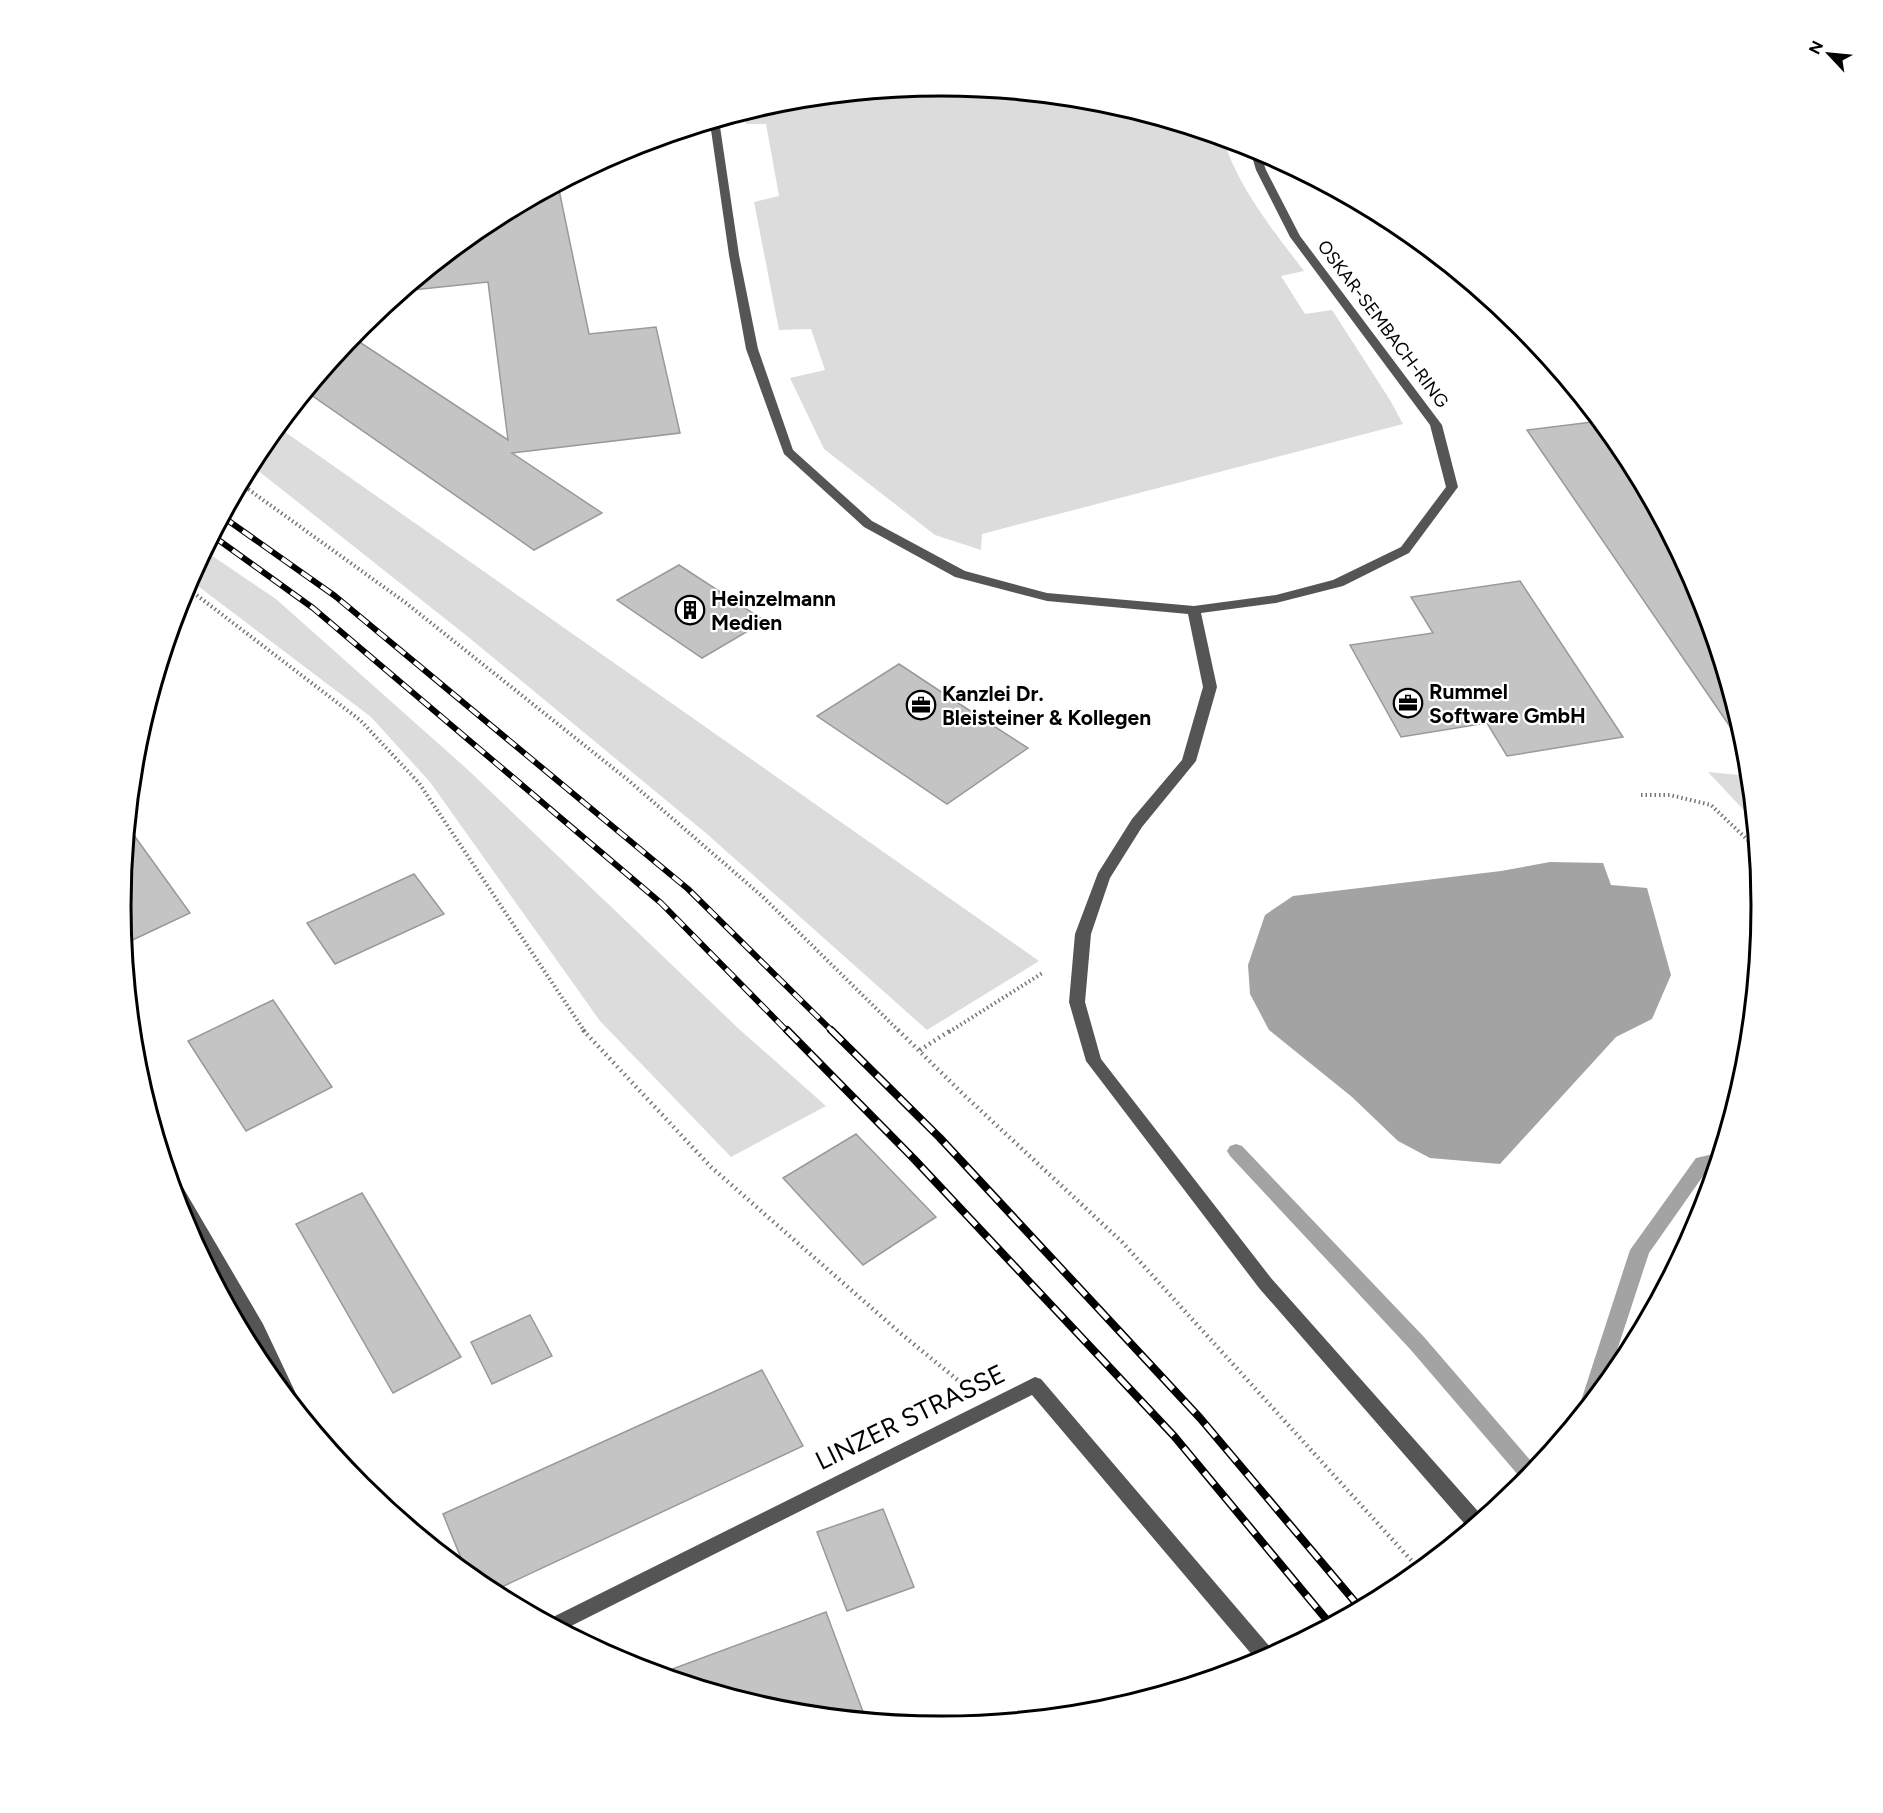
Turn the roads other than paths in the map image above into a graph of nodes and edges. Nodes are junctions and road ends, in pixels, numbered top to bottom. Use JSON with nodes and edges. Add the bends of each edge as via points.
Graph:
{"nodes":[{"id":1,"x":716,"y":129,"type":"edge"},
{"id":2,"x":1258,"y":161,"type":"edge"},
{"id":3,"x":1194,"y":610,"type":"junction"},
{"id":4,"x":199,"y":1230,"type":"edge"},
{"id":5,"x":274,"y":1366,"type":"edge"},
{"id":6,"x":1473,"y":1519,"type":"edge"},
{"id":7,"x":561,"y":1621,"type":"edge"},
{"id":8,"x":1261,"y":1651,"type":"edge"}],
"edges":[{"from":1,"to":3,"type":"street","name":"OSKAR-SEMBACH-RING","via":[[752,349],[788,451],[868,524],[960,574],[1047,597]]},
{"from":2,"to":3,"type":"street","name":"OSKAR-SEMBACH-RING","via":[[1295,237],[1436,425],[1452,487],[1405,550],[1338,583],[1275,599]]},
{"from":3,"to":6,"type":"street","via":[[1210,687],[1189,761],[1137,823],[1103,877],[1080,949],[1077,1002],[1094,1060],[1265,1283]]},
{"from":4,"to":5,"type":"street"},
{"from":7,"to":8,"type":"street","name":"LINZER STRASSE","via":[[1035,1385]]}]}
